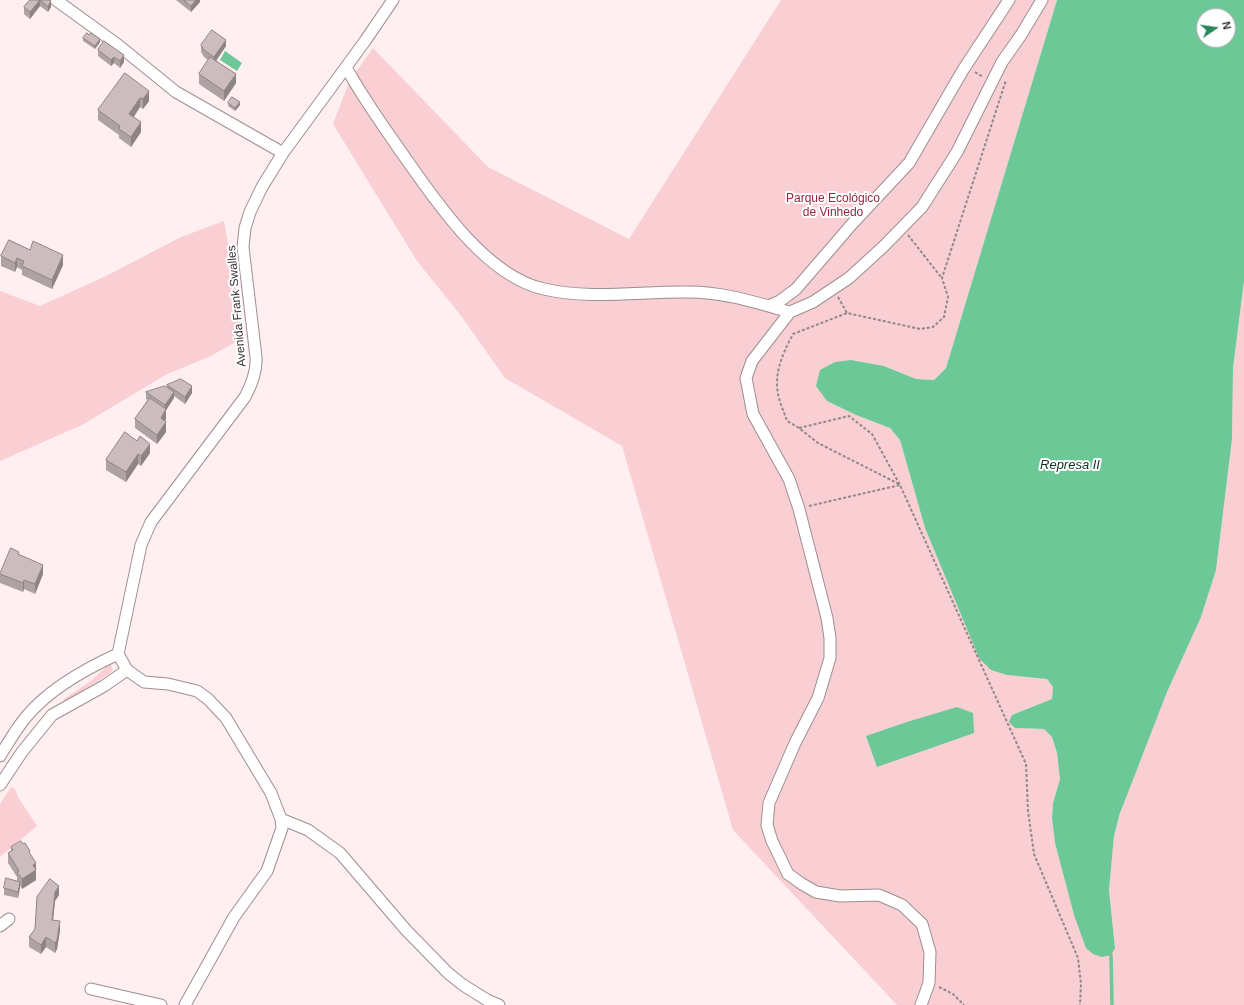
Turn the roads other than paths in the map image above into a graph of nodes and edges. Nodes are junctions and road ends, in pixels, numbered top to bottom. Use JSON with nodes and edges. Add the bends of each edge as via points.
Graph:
{"nodes":[{"id":1,"x":56,"y":0,"type":"edge"},
{"id":2,"x":392,"y":0,"type":"edge"},
{"id":3,"x":1009,"y":0,"type":"edge"},
{"id":4,"x":1042,"y":0,"type":"edge"},
{"id":5,"x":346,"y":67,"type":"junction"},
{"id":6,"x":282,"y":153,"type":"junction"},
{"id":7,"x":769,"y":306,"type":"junction"},
{"id":8,"x":790,"y":312,"type":"junction"},
{"id":9,"x":118,"y":654,"type":"junction"},
{"id":10,"x":127,"y":670,"type":"junction"},
{"id":11,"x":42,"y":700,"type":"junction"},
{"id":12,"x":52,"y":715,"type":"junction"},
{"id":13,"x":9,"y":742,"type":"junction"},
{"id":14,"x":22,"y":752,"type":"junction"},
{"id":15,"x":0,"y":756,"type":"edge"},
{"id":16,"x":0,"y":785,"type":"edge"},
{"id":17,"x":281,"y":819,"type":"junction"},
{"id":18,"x":9,"y":919,"type":"dead end"},
{"id":19,"x":0,"y":926,"type":"edge"},
{"id":20,"x":91,"y":989,"type":"dead end"},
{"id":21,"x":161,"y":1005,"type":"edge"},
{"id":22,"x":185,"y":1005,"type":"edge"},
{"id":23,"x":499,"y":1005,"type":"edge"},
{"id":24,"x":921,"y":1005,"type":"edge"}],
"edges":[{"from":1,"to":6,"type":"street","via":[[118,45],[176,92]]},
{"from":2,"to":5,"type":"street","name":"Avenida Frank Swalles"},
{"from":3,"to":7,"type":"street","via":[[965,67],[909,163],[796,289]]},
{"from":4,"to":8,"type":"street","via":[[1002,62],[957,152],[922,206],[849,278],[813,302]]},
{"from":5,"to":6,"type":"street","name":"Avenida Frank Swalles"},
{"from":5,"to":7,"type":"street","via":[[354,83],[409,163],[465,235],[502,269],[522,281],[544,289],[595,294],[721,294]]},
{"from":6,"to":9,"type":"street","name":"Avenida Frank Swalles","via":[[256,198],[245,228],[243,247],[257,364],[251,384],[245,397],[151,522],[144,535]]},
{"from":7,"to":8,"type":"street"},
{"from":8,"to":24,"type":"street","via":[[752,361],[746,378],[753,414],[789,479],[827,618],[830,658],[818,698],[769,803],[767,825],[788,874],[802,884],[816,892],[840,896],[879,895],[902,905],[922,924],[930,952],[929,983]]},
{"from":9,"to":10,"type":"street"},
{"from":9,"to":11,"type":"street","via":[[80,673]]},
{"from":10,"to":12,"type":"street"},
{"from":10,"to":17,"type":"street","via":[[144,682],[168,684],[197,691],[208,699],[226,718],[271,793]]},
{"from":11,"to":12,"type":"street"},
{"from":11,"to":13,"type":"street","via":[[26,717]]},
{"from":12,"to":14,"type":"street"},
{"from":13,"to":14,"type":"street"},
{"from":13,"to":15,"type":"street"},
{"from":14,"to":16,"type":"street"},
{"from":17,"to":22,"type":"street","via":[[281,833],[267,871],[234,917]]},
{"from":17,"to":23,"type":"street","via":[[308,830],[340,853],[406,930],[448,973],[463,985]]},
{"from":18,"to":19,"type":"street"},
{"from":20,"to":21,"type":"street"}]}
